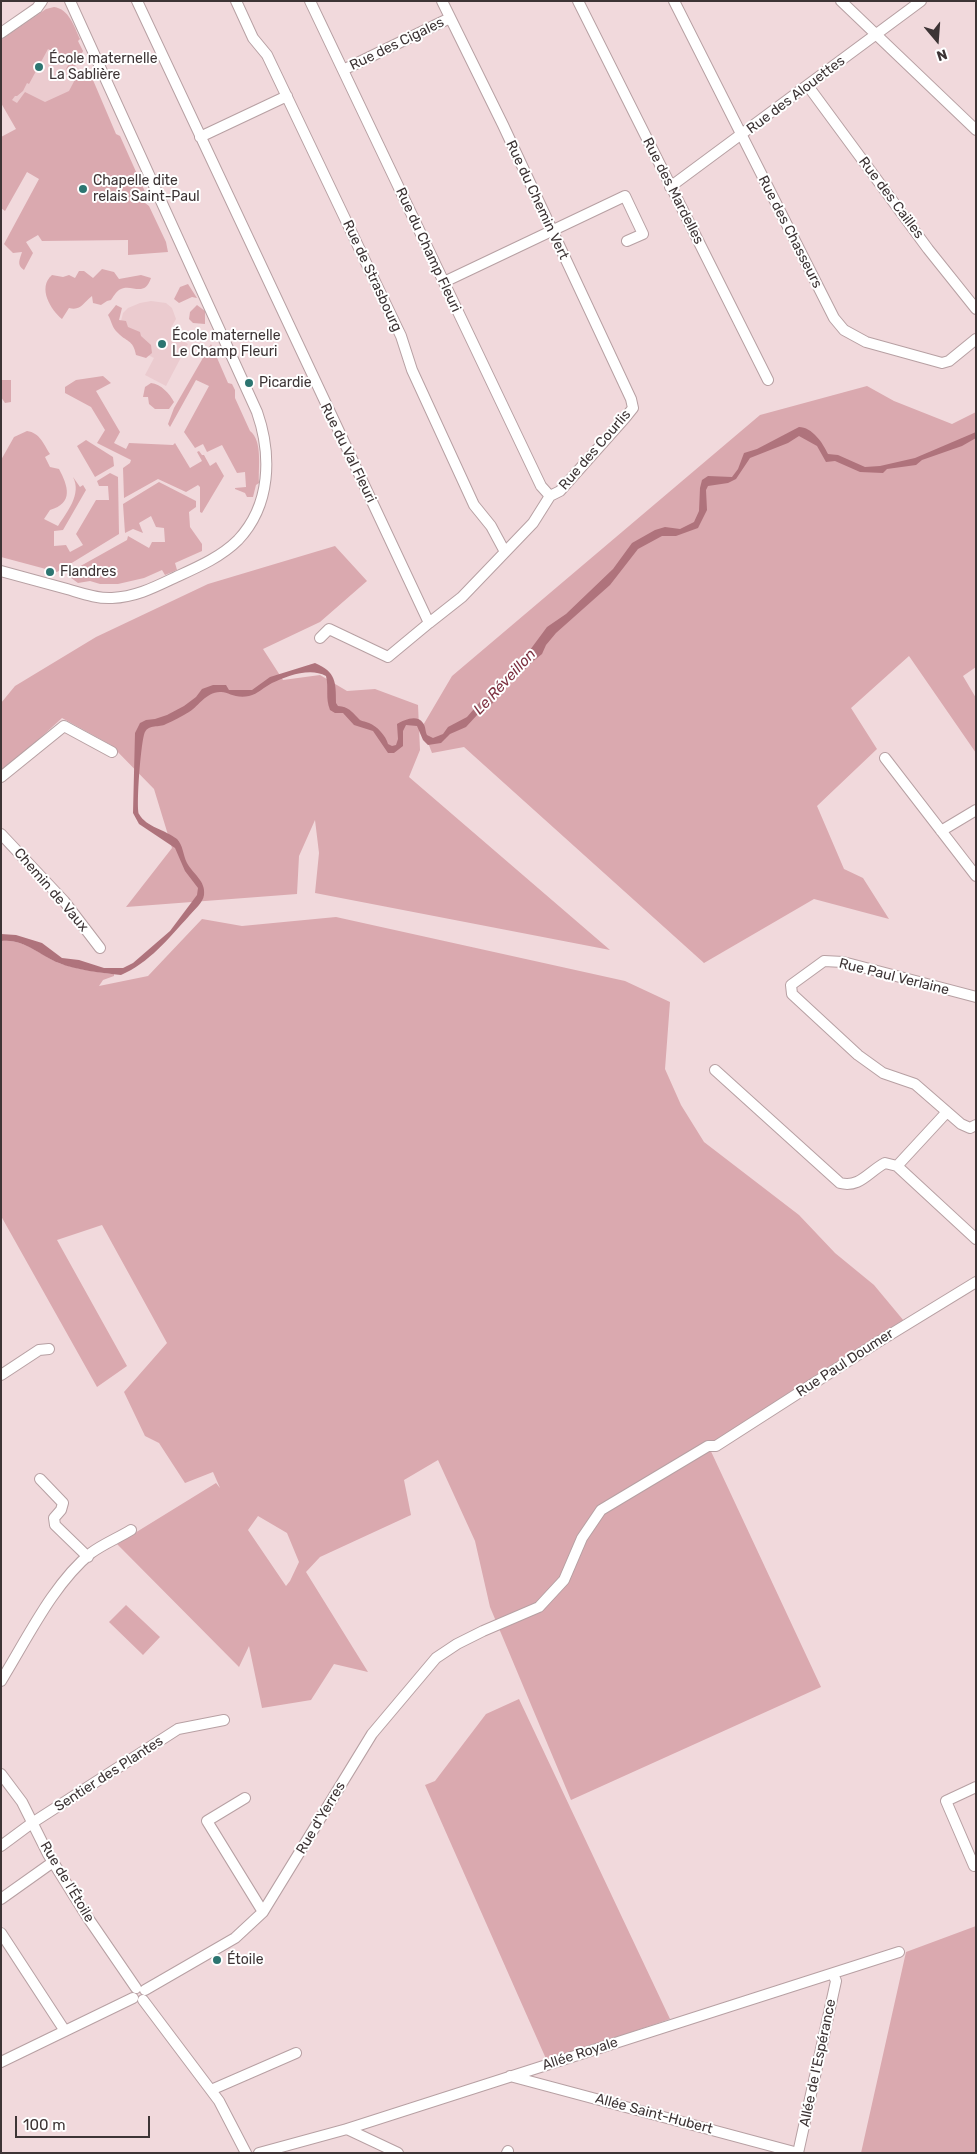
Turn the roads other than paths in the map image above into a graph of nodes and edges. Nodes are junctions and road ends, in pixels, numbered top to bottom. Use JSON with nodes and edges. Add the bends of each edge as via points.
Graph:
{"nodes":[{"id":1,"x":37,"y":1,"type":"edge"},
{"id":2,"x":42,"y":1,"type":"edge"},
{"id":3,"x":70,"y":1,"type":"edge"},
{"id":4,"x":136,"y":1,"type":"edge"},
{"id":5,"x":236,"y":1,"type":"edge"},
{"id":6,"x":310,"y":1,"type":"edge"},
{"id":7,"x":442,"y":1,"type":"edge"},
{"id":8,"x":578,"y":1,"type":"edge"},
{"id":9,"x":674,"y":1,"type":"edge"},
{"id":10,"x":841,"y":1,"type":"edge"},
{"id":11,"x":921,"y":1,"type":"edge"},
{"id":12,"x":450,"y":18,"type":"junction"},
{"id":13,"x":1,"y":25,"type":"edge"},
{"id":14,"x":1,"y":33,"type":"edge"},
{"id":15,"x":876,"y":35,"type":"junction"},
{"id":16,"x":343,"y":70,"type":"junction"},
{"id":17,"x":808,"y":86,"type":"junction"},
{"id":18,"x":287,"y":96,"type":"junction"},
{"id":19,"x":976,"y":130,"type":"edge"},
{"id":20,"x":741,"y":136,"type":"junction"},
{"id":21,"x":200,"y":137,"type":"junction"},
{"id":22,"x":670,"y":187,"type":"junction"},
{"id":23,"x":552,"y":232,"type":"junction"},
{"id":24,"x":627,"y":241,"type":"dead end"},
{"id":25,"x":444,"y":282,"type":"junction"},
{"id":26,"x":976,"y":309,"type":"edge"},
{"id":27,"x":976,"y":340,"type":"edge"},
{"id":28,"x":768,"y":380,"type":"dead end"},
{"id":29,"x":631,"y":399,"type":"joint"},
{"id":30,"x":550,"y":496,"type":"junction"},
{"id":31,"x":505,"y":552,"type":"junction"},
{"id":32,"x":1,"y":571,"type":"edge"},
{"id":33,"x":429,"y":624,"type":"junction"},
{"id":34,"x":320,"y":638,"type":"dead end"},
{"id":35,"x":112,"y":752,"type":"dead end"},
{"id":36,"x":885,"y":758,"type":"dead end"},
{"id":37,"x":1,"y":777,"type":"edge"},
{"id":38,"x":976,"y":810,"type":"edge"},
{"id":39,"x":941,"y":831,"type":"junction"},
{"id":40,"x":1,"y":834,"type":"edge"},
{"id":41,"x":976,"y":876,"type":"edge"},
{"id":42,"x":100,"y":948,"type":"dead end"},
{"id":43,"x":976,"y":997,"type":"edge"},
{"id":44,"x":715,"y":1070,"type":"dead end"},
{"id":45,"x":946,"y":1113,"type":"junction"},
{"id":46,"x":976,"y":1125,"type":"edge"},
{"id":47,"x":897,"y":1166,"type":"junction"},
{"id":48,"x":976,"y":1239,"type":"edge"},
{"id":49,"x":976,"y":1282,"type":"edge"},
{"id":50,"x":48,"y":1349,"type":"dead end"},
{"id":51,"x":1,"y":1375,"type":"edge"},
{"id":52,"x":40,"y":1479,"type":"dead end"},
{"id":53,"x":131,"y":1530,"type":"dead end"},
{"id":54,"x":88,"y":1557,"type":"junction"},
{"id":55,"x":483,"y":1631,"type":"joint"},
{"id":56,"x":1,"y":1681,"type":"edge"},
{"id":57,"x":224,"y":1720,"type":"dead end"},
{"id":58,"x":1,"y":1774,"type":"edge"},
{"id":59,"x":976,"y":1787,"type":"edge"},
{"id":60,"x":245,"y":1798,"type":"dead end"},
{"id":61,"x":32,"y":1823,"type":"junction"},
{"id":62,"x":1,"y":1846,"type":"edge"},
{"id":63,"x":53,"y":1862,"type":"junction"},
{"id":64,"x":976,"y":1865,"type":"edge"},
{"id":65,"x":1,"y":1898,"type":"edge"},
{"id":66,"x":263,"y":1912,"type":"junction"},
{"id":67,"x":1,"y":1933,"type":"edge"},
{"id":68,"x":899,"y":1952,"type":"dead end"},
{"id":69,"x":834,"y":1974,"type":"junction"},
{"id":70,"x":139,"y":1994,"type":"junction"},
{"id":71,"x":65,"y":2031,"type":"junction"},
{"id":72,"x":296,"y":2053,"type":"dead end"},
{"id":73,"x":1,"y":2062,"type":"edge"},
{"id":74,"x":509,"y":2076,"type":"junction"},
{"id":75,"x":211,"y":2090,"type":"junction"},
{"id":76,"x":347,"y":2129,"type":"junction"},
{"id":77,"x":246,"y":2153,"type":"edge"},
{"id":78,"x":259,"y":2153,"type":"edge"},
{"id":79,"x":398,"y":2153,"type":"edge"},
{"id":80,"x":798,"y":2153,"type":"edge"}],
"edges":[{"from":1,"to":13,"type":"street"},
{"from":2,"to":14,"type":"street"},
{"from":3,"to":32,"type":"street","via":[[257,412],[264,430],[268,470],[259,506],[238,540],[204,564],[139,594],[110,598],[88,595]]},
{"from":4,"to":21,"type":"street","name":"Rue du Val Fleuri"},
{"from":5,"to":18,"type":"street","name":"Rue de Strasbourg"},
{"from":6,"to":16,"type":"street","name":"Rue du Champ Fleuri"},
{"from":7,"to":12,"type":"street","name":"Rue du Chemin Vert"},
{"from":8,"to":22,"type":"street","name":"Rue des Mardelles"},
{"from":9,"to":20,"type":"street","name":"Rue des Chasseurs"},
{"from":10,"to":15,"type":"street"},
{"from":11,"to":15,"type":"street","name":"Rue des Alouettes"},
{"from":12,"to":16,"type":"street","name":"Rue des Cigales"},
{"from":12,"to":23,"type":"street","name":"Rue du Chemin Vert"},
{"from":15,"to":17,"type":"street","name":"Rue des Alouettes"},
{"from":15,"to":19,"type":"street"},
{"from":16,"to":25,"type":"street","name":"Rue du Champ Fleuri"},
{"from":17,"to":20,"type":"street","name":"Rue des Alouettes"},
{"from":17,"to":26,"type":"street","name":"Rue des Cailles"},
{"from":18,"to":21,"type":"street"},
{"from":18,"to":31,"type":"street","name":"Rue de Strasbourg","via":[[401,336],[412,370],[474,505],[491,526]]},
{"from":20,"to":22,"type":"street","name":"Rue des Alouettes"},
{"from":20,"to":27,"type":"street","name":"Rue des Chasseurs","via":[[834,318],[844,330],[866,342],[942,363]]},
{"from":21,"to":33,"type":"street","name":"Rue du Val Fleuri"},
{"from":22,"to":28,"type":"street","name":"Rue des Mardelles"},
{"from":23,"to":24,"type":"street","via":[[625,196],[643,234]]},
{"from":23,"to":25,"type":"street"},
{"from":23,"to":29,"type":"street","name":"Rue du Chemin Vert"},
{"from":25,"to":30,"type":"street","name":"Rue du Champ Fleuri","via":[[541,486]]},
{"from":29,"to":30,"type":"street","name":"Rue des Courlis","via":[[632,408],[625,418],[560,491]]},
{"from":30,"to":31,"type":"street","name":"Rue des Courlis","via":[[533,523]]},
{"from":31,"to":33,"type":"street","name":"Rue des Courlis","via":[[462,597]]},
{"from":33,"to":34,"type":"street","via":[[388,658],[328,629]]},
{"from":35,"to":37,"type":"street","via":[[64,726]]},
{"from":36,"to":39,"type":"street"},
{"from":38,"to":39,"type":"street"},
{"from":39,"to":41,"type":"street"},
{"from":40,"to":42,"type":"street","name":"Chemin de Vaux","via":[[64,901]]},
{"from":43,"to":45,"type":"street","name":"Rue Paul Verlaine","via":[[843,962],[824,962],[791,985],[792,994],[858,1056],[883,1072],[915,1084]]},
{"from":44,"to":47,"type":"street","via":[[840,1184],[850,1186],[862,1181],[884,1163]]},
{"from":45,"to":46,"type":"street","name":"Rue Paul Verlaine","via":[[970,1128]]},
{"from":45,"to":47,"type":"street"},
{"from":47,"to":48,"type":"street"},
{"from":49,"to":55,"type":"street","name":"Rue Paul Doumer","via":[[716,1446],[708,1446],[601,1510],[582,1538],[564,1580],[553,1594],[539,1607]]},
{"from":50,"to":51,"type":"street","via":[[39,1350]]},
{"from":52,"to":54,"type":"street","via":[[63,1503],[54,1518],[55,1525]]},
{"from":53,"to":54,"type":"street"},
{"from":54,"to":56,"type":"street","via":[[53,1596]]},
{"from":55,"to":66,"type":"street","name":"Rue d'Yerres","via":[[436,1658],[372,1734]]},
{"from":57,"to":61,"type":"street","name":"Sentier des Plantes","via":[[178,1729]]},
{"from":58,"to":61,"type":"street","name":"Rue de l'Étoile","via":[[22,1802]]},
{"from":59,"to":64,"type":"street","via":[[946,1801]]},
{"from":60,"to":66,"type":"street","via":[[207,1821]]},
{"from":61,"to":62,"type":"street","name":"Sentier des Plantes"},
{"from":61,"to":63,"type":"street","name":"Rue de l'Étoile"},
{"from":63,"to":65,"type":"street"},
{"from":63,"to":70,"type":"street","name":"Rue de l'Étoile"},
{"from":66,"to":70,"type":"street","name":"Rue d'Yerres","via":[[235,1938]]},
{"from":67,"to":71,"type":"street"},
{"from":68,"to":69,"type":"street","name":"Allée Royale"},
{"from":69,"to":74,"type":"street","name":"Allée Royale"},
{"from":69,"to":80,"type":"street","name":"Allée de l'Espérance","via":[[836,1981]]},
{"from":70,"to":71,"type":"street","name":"Rue d'Yerres"},
{"from":70,"to":75,"type":"street","name":"Rue de l'Étoile"},
{"from":71,"to":73,"type":"street","name":"Rue d'Yerres"},
{"from":72,"to":75,"type":"street"},
{"from":74,"to":76,"type":"street","name":"Allée Royale"},
{"from":74,"to":80,"type":"street","name":"Allée Saint-Hubert"},
{"from":75,"to":77,"type":"street","name":"Rue de l'Étoile"},
{"from":76,"to":78,"type":"street","name":"Allée Royale"},
{"from":76,"to":79,"type":"street"}]}
